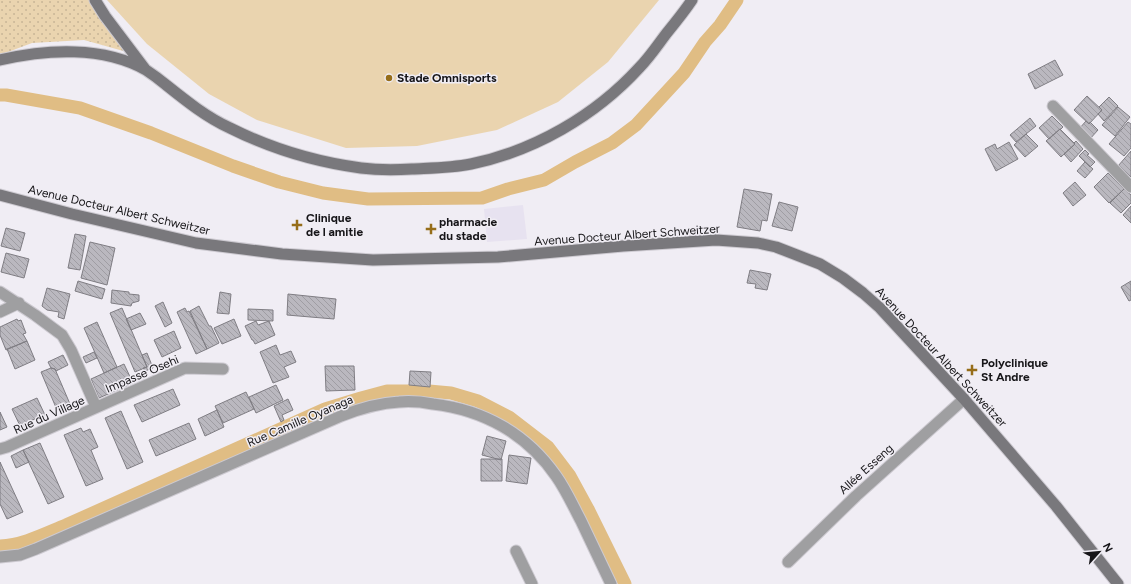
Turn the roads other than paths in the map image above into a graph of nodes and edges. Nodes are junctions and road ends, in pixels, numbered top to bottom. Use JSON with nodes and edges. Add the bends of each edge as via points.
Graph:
{"nodes":[{"id":1,"x":95,"y":0,"type":"edge"},
{"id":2,"x":692,"y":0,"type":"edge"},
{"id":3,"x":0,"y":60,"type":"edge"},
{"id":4,"x":147,"y":71,"type":"junction"},
{"id":5,"x":1054,"y":106,"type":"dead end"},
{"id":6,"x":1131,"y":187,"type":"edge"},
{"id":7,"x":0,"y":194,"type":"edge"},
{"id":8,"x":0,"y":292,"type":"edge"},
{"id":9,"x":19,"y":304,"type":"junction"},
{"id":10,"x":0,"y":312,"type":"edge"},
{"id":11,"x":223,"y":369,"type":"dead end"},
{"id":12,"x":964,"y":399,"type":"junction"},
{"id":13,"x":96,"y":408,"type":"junction"},
{"id":14,"x":0,"y":449,"type":"edge"},
{"id":15,"x":516,"y":550,"type":"dead end"},
{"id":16,"x":0,"y":557,"type":"edge"},
{"id":17,"x":788,"y":562,"type":"dead end"},
{"id":18,"x":532,"y":584,"type":"edge"},
{"id":19,"x":612,"y":584,"type":"edge"},
{"id":20,"x":1118,"y":584,"type":"edge"}],
"edges":[{"from":1,"to":4,"type":"main road"},
{"from":2,"to":4,"type":"main road","via":[[640,68],[583,116],[550,135],[502,156],[442,168],[363,168],[301,155],[220,123]]},
{"from":3,"to":4,"type":"main road","via":[[20,55],[81,53],[107,55]]},
{"from":5,"to":6,"type":"street"},
{"from":7,"to":12,"type":"main road","name":"Avenue Docteur Albert Schweitzer","via":[[196,243],[326,257],[373,260],[498,257],[716,240],[758,243],[820,264],[863,293],[905,334]]},
{"from":8,"to":9,"type":"street","name":"Rue du Village"},
{"from":9,"to":10,"type":"street"},
{"from":9,"to":13,"type":"street","name":"Rue du Village","via":[[62,335]]},
{"from":11,"to":13,"type":"street","name":"Impasse Osehi","via":[[185,368]]},
{"from":12,"to":17,"type":"street","name":"Allée Esseng","via":[[856,496]]},
{"from":12,"to":20,"type":"main road","name":"Avenue Docteur Albert Schweitzer","via":[[1061,511]]},
{"from":13,"to":14,"type":"street","name":"Rue du Village"},
{"from":15,"to":18,"type":"street"},
{"from":16,"to":19,"type":"street","name":"Rue Camille Oyanaga","via":[[36,549],[341,416],[361,409],[399,402],[416,402],[452,406],[471,412],[510,430],[528,444],[557,477]]}]}
